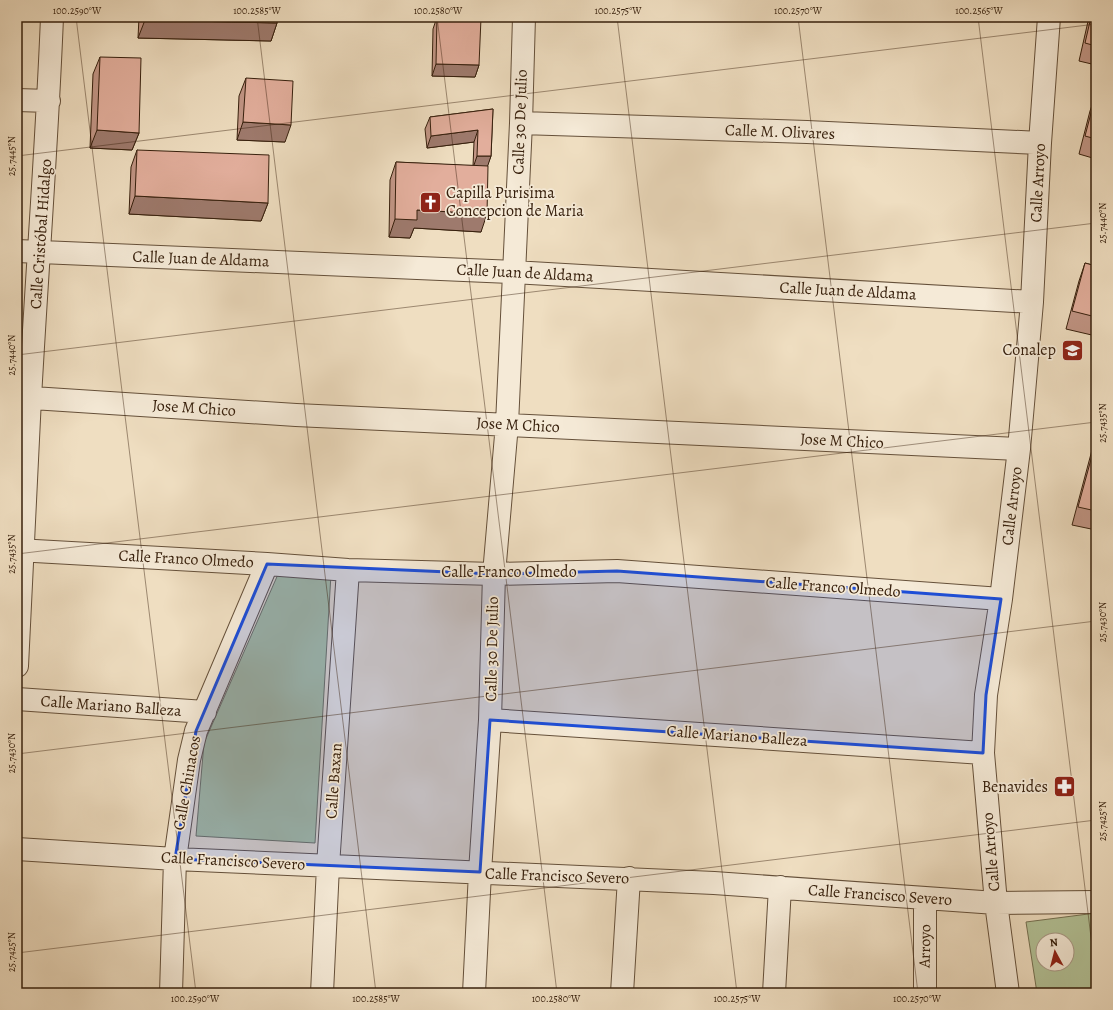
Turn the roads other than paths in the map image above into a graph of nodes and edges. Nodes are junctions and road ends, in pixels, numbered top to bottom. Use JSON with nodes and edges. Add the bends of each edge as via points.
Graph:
{"nodes":[{"id":1,"x":52,"y":17,"type":"edge"},
{"id":2,"x":524,"y":17,"type":"edge"},
{"id":3,"x":1049,"y":17,"type":"edge"},
{"id":4,"x":17,"y":100,"type":"edge"},
{"id":5,"x":49,"y":101,"type":"junction"},
{"id":6,"x":521,"y":123,"type":"junction"},
{"id":7,"x":1040,"y":143,"type":"junction"},
{"id":8,"x":17,"y":251,"type":"edge"},
{"id":9,"x":39,"y":252,"type":"junction"},
{"id":10,"x":513,"y":272,"type":"junction"},
{"id":11,"x":1032,"y":302,"type":"junction"},
{"id":12,"x":24,"y":398,"type":"edge"},
{"id":13,"x":507,"y":424,"type":"junction"},
{"id":14,"x":1019,"y":449,"type":"junction"},
{"id":15,"x":20,"y":550,"type":"edge"},
{"id":16,"x":267,"y":564,"type":"junction"},
{"id":17,"x":348,"y":570,"type":"junction"},
{"id":18,"x":494,"y":574,"type":"junction"},
{"id":19,"x":1001,"y":599,"type":"junction"},
{"id":20,"x":17,"y":666,"type":"edge"},
{"id":21,"x":17,"y":699,"type":"edge"},
{"id":22,"x":204,"y":712,"type":"junction"},
{"id":23,"x":490,"y":720,"type":"junction"},
{"id":24,"x":983,"y":753,"type":"junction"},
{"id":25,"x":17,"y":848,"type":"edge"},
{"id":26,"x":175,"y":859,"type":"junction"},
{"id":27,"x":328,"y":866,"type":"junction"},
{"id":28,"x":480,"y":872,"type":"junction"},
{"id":29,"x":629,"y":878,"type":"junction"},
{"id":30,"x":780,"y":887,"type":"junction"},
{"id":31,"x":925,"y":899,"type":"junction"},
{"id":32,"x":1096,"y":902,"type":"edge"},
{"id":33,"x":996,"y":903,"type":"junction"},
{"id":34,"x":171,"y":993,"type":"edge"},
{"id":35,"x":322,"y":993,"type":"edge"},
{"id":36,"x":474,"y":993,"type":"edge"},
{"id":37,"x":622,"y":993,"type":"edge"},
{"id":38,"x":774,"y":993,"type":"edge"},
{"id":39,"x":925,"y":993,"type":"edge"},
{"id":40,"x":1008,"y":993,"type":"edge"}],
"edges":[{"from":1,"to":5,"type":"street","name":"Calle Cristóbal Hidalgo"},
{"from":2,"to":6,"type":"street","name":"Calle 30 De Julio"},
{"from":3,"to":7,"type":"street","name":"Calle Arroyo"},
{"from":4,"to":5,"type":"street"},
{"from":5,"to":9,"type":"street","name":"Calle Cristóbal Hidalgo"},
{"from":6,"to":7,"type":"street","name":"Calle M. Olivares","via":[[807,132]]},
{"from":6,"to":10,"type":"street","name":"Calle 30 De Julio"},
{"from":7,"to":11,"type":"street","name":"Calle Arroyo"},
{"from":8,"to":9,"type":"street","name":"Calle Juan de Aldama"},
{"from":9,"to":10,"type":"street","name":"Calle Juan de Aldama"},
{"from":9,"to":12,"type":"street","name":"Calle Cristóbal Hidalgo"},
{"from":10,"to":11,"type":"street","name":"Calle Juan de Aldama"},
{"from":10,"to":13,"type":"street","name":"Calle 30 De Julio"},
{"from":11,"to":14,"type":"street","name":"Calle Arroyo"},
{"from":12,"to":13,"type":"street","name":"Jose M Chico","via":[[296,415]]},
{"from":12,"to":15,"type":"street","name":"Calle Cristóbal Hidalgo"},
{"from":13,"to":14,"type":"street","name":"Jose M Chico"},
{"from":13,"to":18,"type":"street","name":"Calle 30 De Julio"},
{"from":14,"to":19,"type":"street","name":"Calle Arroyo"},
{"from":15,"to":16,"type":"street","name":"Calle Franco Olmedo"},
{"from":15,"to":20,"type":"street","name":"Calle Cristóbal Hidalgo"},
{"from":16,"to":17,"type":"street","name":"Calle Franco Olmedo"},
{"from":16,"to":22,"type":"street","name":"Calle Chinacos"},
{"from":17,"to":18,"type":"street","name":"Calle Franco Olmedo"},
{"from":17,"to":27,"type":"street","name":"Calle Baxan"},
{"from":18,"to":19,"type":"street","name":"Calle Franco Olmedo","via":[[617,571]]},
{"from":18,"to":23,"type":"street","name":"Calle 30 De Julio"},
{"from":19,"to":24,"type":"street","name":"Calle Arroyo","via":[[986,695]]},
{"from":21,"to":22,"type":"street","name":"Calle Mariano Balleza"},
{"from":22,"to":26,"type":"street","name":"Calle Chinacos","via":[[189,760]]},
{"from":23,"to":24,"type":"street","name":"Calle Mariano Balleza"},
{"from":23,"to":28,"type":"street","name":"Calle 30 De Julio"},
{"from":24,"to":33,"type":"street","name":"Calle Arroyo"},
{"from":25,"to":26,"type":"street","name":"Calle Francisco Severo"},
{"from":26,"to":27,"type":"street","name":"Calle Francisco Severo"},
{"from":26,"to":34,"type":"street","name":"Calle Chinacos"},
{"from":27,"to":28,"type":"street","name":"Calle Francisco Severo"},
{"from":27,"to":35,"type":"street","name":"Calle Baxan"},
{"from":28,"to":29,"type":"street","name":"Calle Francisco Severo"},
{"from":28,"to":36,"type":"street","name":"Calle 30 De Julio"},
{"from":29,"to":30,"type":"street","name":"Calle Francisco Severo"},
{"from":29,"to":37,"type":"street"},
{"from":30,"to":31,"type":"street","name":"Calle Francisco Severo"},
{"from":30,"to":38,"type":"street"},
{"from":31,"to":33,"type":"street","name":"Calle Francisco Severo"},
{"from":31,"to":39,"type":"street","name":"Arroyo"},
{"from":32,"to":33,"type":"street","name":"Calle Francisco Severo"},
{"from":33,"to":40,"type":"street","name":"Calle Arroyo"}]}
